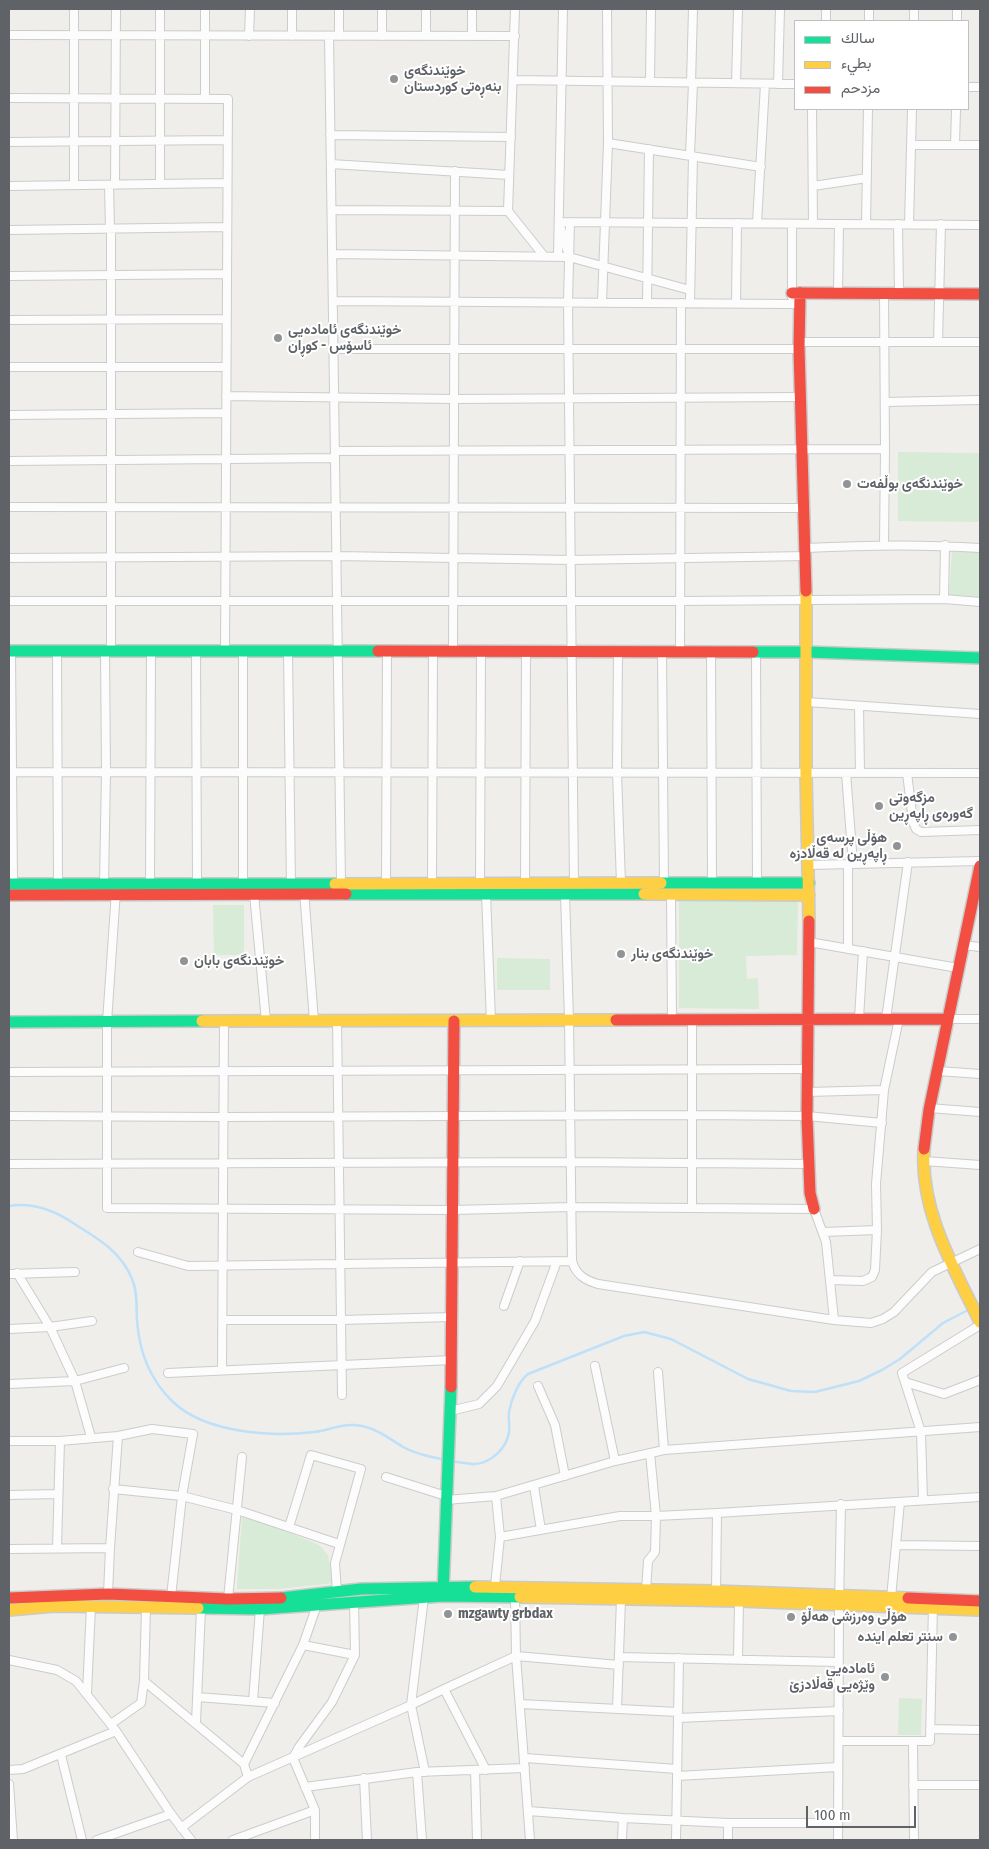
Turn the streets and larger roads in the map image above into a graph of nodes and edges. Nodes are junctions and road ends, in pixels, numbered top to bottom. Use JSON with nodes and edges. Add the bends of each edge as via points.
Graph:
{"nodes":[{"id":1,"x":74,"y":9,"type":"edge"},
{"id":2,"x":116,"y":9,"type":"edge"},
{"id":3,"x":160,"y":9,"type":"edge"},
{"id":4,"x":205,"y":9,"type":"edge"},
{"id":5,"x":250,"y":9,"type":"edge"},
{"id":6,"x":292,"y":9,"type":"edge"},
{"id":7,"x":339,"y":9,"type":"edge"},
{"id":8,"x":382,"y":9,"type":"edge"},
{"id":9,"x":426,"y":9,"type":"edge"},
{"id":10,"x":472,"y":9,"type":"edge"},
{"id":11,"x":515,"y":9,"type":"edge"},
{"id":12,"x":563,"y":9,"type":"edge"},
{"id":13,"x":607,"y":9,"type":"edge"},
{"id":14,"x":651,"y":9,"type":"edge"},
{"id":15,"x":693,"y":9,"type":"edge"},
{"id":16,"x":738,"y":9,"type":"edge"},
{"id":17,"x":780,"y":9,"type":"edge"},
{"id":18,"x":9,"y":35,"type":"edge"},
{"id":19,"x":74,"y":35,"type":"junction"},
{"id":20,"x":116,"y":36,"type":"junction"},
{"id":21,"x":160,"y":36,"type":"junction"},
{"id":22,"x":205,"y":36,"type":"junction"},
{"id":23,"x":249,"y":36,"type":"junction"},
{"id":24,"x":292,"y":36,"type":"junction"},
{"id":25,"x":329,"y":36,"type":"junction"},
{"id":26,"x":339,"y":36,"type":"junction"},
{"id":27,"x":382,"y":36,"type":"junction"},
{"id":28,"x":426,"y":36,"type":"junction"},
{"id":29,"x":472,"y":36,"type":"junction"},
{"id":30,"x":515,"y":36,"type":"junction"},
{"id":31,"x":514,"y":80,"type":"junction"},
{"id":32,"x":562,"y":81,"type":"junction"},
{"id":33,"x":606,"y":81,"type":"junction"},
{"id":34,"x":650,"y":82,"type":"junction"},
{"id":35,"x":692,"y":83,"type":"junction"},
{"id":36,"x":736,"y":84,"type":"junction"},
{"id":37,"x":766,"y":84,"type":"junction"},
{"id":38,"x":778,"y":84,"type":"junction"},
{"id":39,"x":794,"y":84,"type":"edge"},
{"id":40,"x":9,"y":98,"type":"edge"},
{"id":41,"x":74,"y":99,"type":"junction"},
{"id":42,"x":116,"y":99,"type":"junction"},
{"id":43,"x":160,"y":99,"type":"junction"},
{"id":44,"x":205,"y":99,"type":"junction"},
{"id":45,"x":812,"y":110,"type":"edge"},
{"id":46,"x":868,"y":110,"type":"edge"},
{"id":47,"x":912,"y":110,"type":"edge"},
{"id":48,"x":956,"y":110,"type":"edge"},
{"id":49,"x":330,"y":136,"type":"junction"},
{"id":50,"x":511,"y":137,"type":"junction"},
{"id":51,"x":227,"y":140,"type":"junction"},
{"id":52,"x":9,"y":142,"type":"edge"},
{"id":53,"x":74,"y":142,"type":"junction"},
{"id":54,"x":115,"y":142,"type":"junction"},
{"id":55,"x":160,"y":142,"type":"junction"},
{"id":56,"x":608,"y":143,"type":"junction"},
{"id":57,"x":912,"y":145,"type":"junction"},
{"id":58,"x":955,"y":145,"type":"junction"},
{"id":59,"x":980,"y":145,"type":"edge"},
{"id":60,"x":649,"y":149,"type":"junction"},
{"id":61,"x":691,"y":156,"type":"junction"},
{"id":62,"x":331,"y":164,"type":"junction"},
{"id":63,"x":761,"y":166,"type":"junction"},
{"id":64,"x":455,"y":171,"type":"junction"},
{"id":65,"x":510,"y":175,"type":"junction"},
{"id":66,"x":867,"y":178,"type":"junction"},
{"id":67,"x":160,"y":184,"type":"junction"},
{"id":68,"x":227,"y":184,"type":"junction"},
{"id":69,"x":112,"y":185,"type":"junction"},
{"id":70,"x":9,"y":186,"type":"edge"},
{"id":71,"x":74,"y":186,"type":"junction"},
{"id":72,"x":813,"y":186,"type":"junction"},
{"id":73,"x":332,"y":210,"type":"junction"},
{"id":74,"x":455,"y":210,"type":"junction"},
{"id":75,"x":508,"y":211,"type":"junction"},
{"id":76,"x":558,"y":222,"type":"junction"},
{"id":77,"x":570,"y":222,"type":"junction"},
{"id":78,"x":605,"y":222,"type":"junction"},
{"id":79,"x":648,"y":223,"type":"junction"},
{"id":80,"x":692,"y":223,"type":"junction"},
{"id":81,"x":737,"y":223,"type":"junction"},
{"id":82,"x":757,"y":223,"type":"junction"},
{"id":83,"x":792,"y":224,"type":"junction"},
{"id":84,"x":813,"y":224,"type":"junction"},
{"id":85,"x":838,"y":224,"type":"junction"},
{"id":86,"x":866,"y":224,"type":"junction"},
{"id":87,"x":898,"y":224,"type":"junction"},
{"id":88,"x":909,"y":224,"type":"junction"},
{"id":89,"x":940,"y":224,"type":"junction"},
{"id":90,"x":980,"y":225,"type":"edge"},
{"id":91,"x":227,"y":227,"type":"junction"},
{"id":92,"x":110,"y":229,"type":"junction"},
{"id":93,"x":9,"y":230,"type":"edge"},
{"id":94,"x":564,"y":239,"type":"junction"},
{"id":95,"x":332,"y":254,"type":"junction"},
{"id":96,"x":454,"y":255,"type":"junction"},
{"id":97,"x":544,"y":256,"type":"junction"},
{"id":98,"x":558,"y":256,"type":"junction"},
{"id":99,"x":569,"y":257,"type":"junction"},
{"id":100,"x":603,"y":266,"type":"junction"},
{"id":101,"x":227,"y":274,"type":"junction"},
{"id":102,"x":111,"y":275,"type":"junction"},
{"id":103,"x":9,"y":276,"type":"edge"},
{"id":104,"x":647,"y":278,"type":"junction"},
{"id":105,"x":690,"y":290,"type":"junction"},
{"id":106,"x":838,"y":293,"type":"junction"},
{"id":107,"x":884,"y":293,"type":"junction"},
{"id":108,"x":899,"y":293,"type":"junction"},
{"id":109,"x":939,"y":293,"type":"junction"},
{"id":110,"x":980,"y":294,"type":"edge"},
{"id":111,"x":794,"y":298,"type":"junction"},
{"id":112,"x":333,"y":301,"type":"junction"},
{"id":113,"x":454,"y":302,"type":"junction"},
{"id":114,"x":568,"y":302,"type":"junction"},
{"id":115,"x":602,"y":302,"type":"junction"},
{"id":116,"x":647,"y":303,"type":"junction"},
{"id":117,"x":686,"y":303,"type":"junction"},
{"id":118,"x":736,"y":303,"type":"junction"},
{"id":119,"x":226,"y":319,"type":"junction"},
{"id":120,"x":9,"y":320,"type":"edge"},
{"id":121,"x":111,"y":320,"type":"junction"},
{"id":122,"x":885,"y":342,"type":"junction"},
{"id":123,"x":938,"y":342,"type":"junction"},
{"id":124,"x":980,"y":342,"type":"edge"},
{"id":125,"x":799,"y":346,"type":"junction"},
{"id":126,"x":334,"y":349,"type":"junction"},
{"id":127,"x":454,"y":349,"type":"junction"},
{"id":128,"x":568,"y":349,"type":"junction"},
{"id":129,"x":681,"y":349,"type":"junction"},
{"id":130,"x":9,"y":367,"type":"edge"},
{"id":131,"x":111,"y":367,"type":"junction"},
{"id":132,"x":226,"y":367,"type":"junction"},
{"id":133,"x":226,"y":396,"type":"junction"},
{"id":134,"x":334,"y":397,"type":"junction"},
{"id":135,"x":800,"y":397,"type":"junction"},
{"id":136,"x":569,"y":398,"type":"junction"},
{"id":137,"x":681,"y":398,"type":"junction"},
{"id":138,"x":454,"y":399,"type":"junction"},
{"id":139,"x":980,"y":400,"type":"edge"},
{"id":140,"x":885,"y":402,"type":"junction"},
{"id":141,"x":226,"y":413,"type":"junction"},
{"id":142,"x":111,"y":414,"type":"junction"},
{"id":143,"x":9,"y":415,"type":"edge"},
{"id":144,"x":885,"y":449,"type":"junction"},
{"id":145,"x":570,"y":450,"type":"junction"},
{"id":146,"x":681,"y":450,"type":"junction"},
{"id":147,"x":454,"y":451,"type":"junction"},
{"id":148,"x":802,"y":451,"type":"junction"},
{"id":149,"x":335,"y":455,"type":"junction"},
{"id":150,"x":226,"y":459,"type":"junction"},
{"id":151,"x":111,"y":460,"type":"junction"},
{"id":152,"x":9,"y":461,"type":"edge"},
{"id":153,"x":336,"y":506,"type":"junction"},
{"id":154,"x":9,"y":507,"type":"edge"},
{"id":155,"x":111,"y":507,"type":"junction"},
{"id":156,"x":225,"y":507,"type":"junction"},
{"id":157,"x":454,"y":507,"type":"junction"},
{"id":158,"x":570,"y":508,"type":"junction"},
{"id":159,"x":680,"y":508,"type":"junction"},
{"id":160,"x":805,"y":508,"type":"junction"},
{"id":161,"x":884,"y":544,"type":"junction"},
{"id":162,"x":945,"y":545,"type":"junction"},
{"id":163,"x":980,"y":548,"type":"edge"},
{"id":164,"x":806,"y":552,"type":"junction"},
{"id":165,"x":337,"y":556,"type":"junction"},
{"id":166,"x":225,"y":557,"type":"junction"},
{"id":167,"x":453,"y":557,"type":"junction"},
{"id":168,"x":9,"y":558,"type":"edge"},
{"id":169,"x":111,"y":558,"type":"junction"},
{"id":170,"x":680,"y":559,"type":"junction"},
{"id":171,"x":571,"y":560,"type":"junction"},
{"id":172,"x":944,"y":599,"type":"junction"},
{"id":173,"x":9,"y":601,"type":"edge"},
{"id":174,"x":111,"y":601,"type":"junction"},
{"id":175,"x":225,"y":601,"type":"junction"},
{"id":176,"x":337,"y":601,"type":"junction"},
{"id":177,"x":453,"y":601,"type":"junction"},
{"id":178,"x":571,"y":601,"type":"junction"},
{"id":179,"x":680,"y":601,"type":"junction"},
{"id":180,"x":806,"y":601,"type":"junction"},
{"id":181,"x":980,"y":602,"type":"edge"},
{"id":182,"x":10,"y":651,"type":"edge"},
{"id":183,"x":57,"y":651,"type":"junction"},
{"id":184,"x":108,"y":651,"type":"junction"},
{"id":185,"x":196,"y":651,"type":"junction"},
{"id":186,"x":224,"y":651,"type":"junction"},
{"id":187,"x":243,"y":651,"type":"junction"},
{"id":188,"x":338,"y":651,"type":"junction"},
{"id":189,"x":150,"y":652,"type":"junction"},
{"id":190,"x":288,"y":652,"type":"junction"},
{"id":191,"x":387,"y":652,"type":"junction"},
{"id":192,"x":433,"y":652,"type":"junction"},
{"id":193,"x":453,"y":652,"type":"junction"},
{"id":194,"x":481,"y":652,"type":"junction"},
{"id":195,"x":526,"y":652,"type":"junction"},
{"id":196,"x":572,"y":652,"type":"junction"},
{"id":197,"x":618,"y":652,"type":"junction"},
{"id":198,"x":662,"y":652,"type":"junction"},
{"id":199,"x":680,"y":652,"type":"junction"},
{"id":200,"x":711,"y":652,"type":"junction"},
{"id":201,"x":756,"y":652,"type":"junction"},
{"id":202,"x":807,"y":652,"type":"junction"},
{"id":203,"x":980,"y":658,"type":"edge"},
{"id":204,"x":807,"y":702,"type":"junction"},
{"id":205,"x":859,"y":706,"type":"junction"},
{"id":206,"x":980,"y":714,"type":"edge"},
{"id":207,"x":10,"y":772,"type":"edge"},
{"id":208,"x":57,"y":772,"type":"junction"},
{"id":209,"x":106,"y":772,"type":"junction"},
{"id":210,"x":150,"y":772,"type":"junction"},
{"id":211,"x":196,"y":772,"type":"junction"},
{"id":212,"x":243,"y":772,"type":"junction"},
{"id":213,"x":290,"y":772,"type":"junction"},
{"id":214,"x":340,"y":772,"type":"junction"},
{"id":215,"x":388,"y":772,"type":"junction"},
{"id":216,"x":432,"y":772,"type":"junction"},
{"id":217,"x":481,"y":772,"type":"junction"},
{"id":218,"x":526,"y":772,"type":"junction"},
{"id":219,"x":573,"y":772,"type":"junction"},
{"id":220,"x":617,"y":772,"type":"junction"},
{"id":221,"x":664,"y":772,"type":"junction"},
{"id":222,"x":712,"y":772,"type":"junction"},
{"id":223,"x":757,"y":773,"type":"junction"},
{"id":224,"x":806,"y":773,"type":"junction"},
{"id":225,"x":846,"y":773,"type":"junction"},
{"id":226,"x":860,"y":773,"type":"junction"},
{"id":227,"x":907,"y":773,"type":"junction"},
{"id":228,"x":980,"y":773,"type":"edge"},
{"id":229,"x":980,"y":830,"type":"edge"},
{"id":230,"x":980,"y":861,"type":"edge"},
{"id":231,"x":908,"y":862,"type":"junction"},
{"id":232,"x":851,"y":864,"type":"junction"},
{"id":233,"x":809,"y":865,"type":"junction"},
{"id":234,"x":979,"y":874,"type":"edge"},
{"id":235,"x":150,"y":883,"type":"junction"},
{"id":236,"x":432,"y":883,"type":"junction"},
{"id":237,"x":480,"y":883,"type":"junction"},
{"id":238,"x":525,"y":883,"type":"junction"},
{"id":239,"x":574,"y":883,"type":"junction"},
{"id":240,"x":620,"y":883,"type":"junction"},
{"id":241,"x":664,"y":883,"type":"junction"},
{"id":242,"x":712,"y":883,"type":"junction"},
{"id":243,"x":757,"y":883,"type":"junction"},
{"id":244,"x":809,"y":883,"type":"junction"},
{"id":245,"x":11,"y":884,"type":"edge"},
{"id":246,"x":58,"y":884,"type":"junction"},
{"id":247,"x":197,"y":884,"type":"junction"},
{"id":248,"x":243,"y":884,"type":"junction"},
{"id":249,"x":341,"y":884,"type":"junction"},
{"id":250,"x":386,"y":884,"type":"junction"},
{"id":251,"x":112,"y":887,"type":"junction"},
{"id":252,"x":291,"y":889,"type":"junction"},
{"id":253,"x":304,"y":889,"type":"junction"},
{"id":254,"x":363,"y":889,"type":"junction"},
{"id":255,"x":254,"y":894,"type":"junction"},
{"id":256,"x":486,"y":894,"type":"junction"},
{"id":257,"x":565,"y":894,"type":"junction"},
{"id":258,"x":671,"y":894,"type":"junction"},
{"id":259,"x":9,"y":896,"type":"edge"},
{"id":260,"x":808,"y":896,"type":"junction"},
{"id":261,"x":809,"y":942,"type":"junction"},
{"id":262,"x":963,"y":945,"type":"junction"},
{"id":263,"x":980,"y":946,"type":"edge"},
{"id":264,"x":848,"y":949,"type":"junction"},
{"id":265,"x":863,"y":951,"type":"junction"},
{"id":266,"x":895,"y":957,"type":"junction"},
{"id":267,"x":958,"y":968,"type":"junction"},
{"id":268,"x":808,"y":1019,"type":"junction"},
{"id":269,"x":859,"y":1019,"type":"junction"},
{"id":270,"x":886,"y":1019,"type":"junction"},
{"id":271,"x":899,"y":1019,"type":"junction"},
{"id":272,"x":948,"y":1019,"type":"junction"},
{"id":273,"x":980,"y":1019,"type":"edge"},
{"id":274,"x":490,"y":1020,"type":"junction"},
{"id":275,"x":569,"y":1020,"type":"junction"},
{"id":276,"x":672,"y":1020,"type":"junction"},
{"id":277,"x":692,"y":1020,"type":"junction"},
{"id":278,"x":314,"y":1021,"type":"junction"},
{"id":279,"x":336,"y":1021,"type":"junction"},
{"id":280,"x":454,"y":1021,"type":"junction"},
{"id":281,"x":9,"y":1022,"type":"edge"},
{"id":282,"x":107,"y":1022,"type":"junction"},
{"id":283,"x":224,"y":1022,"type":"junction"},
{"id":284,"x":266,"y":1022,"type":"junction"},
{"id":285,"x":692,"y":1069,"type":"junction"},
{"id":286,"x":807,"y":1069,"type":"junction"},
{"id":287,"x":337,"y":1070,"type":"junction"},
{"id":288,"x":454,"y":1070,"type":"junction"},
{"id":289,"x":569,"y":1070,"type":"junction"},
{"id":290,"x":223,"y":1071,"type":"junction"},
{"id":291,"x":938,"y":1071,"type":"junction"},
{"id":292,"x":9,"y":1072,"type":"edge"},
{"id":293,"x":107,"y":1072,"type":"junction"},
{"id":294,"x":980,"y":1074,"type":"edge"},
{"id":295,"x":884,"y":1090,"type":"junction"},
{"id":296,"x":807,"y":1092,"type":"junction"},
{"id":297,"x":929,"y":1108,"type":"junction"},
{"id":298,"x":980,"y":1112,"type":"edge"},
{"id":299,"x":570,"y":1115,"type":"junction"},
{"id":300,"x":692,"y":1115,"type":"junction"},
{"id":301,"x":9,"y":1116,"type":"edge"},
{"id":302,"x":106,"y":1116,"type":"junction"},
{"id":303,"x":338,"y":1116,"type":"junction"},
{"id":304,"x":453,"y":1116,"type":"junction"},
{"id":305,"x":807,"y":1116,"type":"junction"},
{"id":306,"x":223,"y":1117,"type":"junction"},
{"id":307,"x":882,"y":1122,"type":"junction"},
{"id":308,"x":924,"y":1161,"type":"junction"},
{"id":309,"x":571,"y":1162,"type":"junction"},
{"id":310,"x":692,"y":1162,"type":"junction"},
{"id":311,"x":107,"y":1163,"type":"junction"},
{"id":312,"x":339,"y":1163,"type":"junction"},
{"id":313,"x":9,"y":1164,"type":"edge"},
{"id":314,"x":223,"y":1164,"type":"junction"},
{"id":315,"x":453,"y":1164,"type":"junction"},
{"id":316,"x":808,"y":1164,"type":"junction"},
{"id":317,"x":980,"y":1165,"type":"edge"},
{"id":318,"x":571,"y":1207,"type":"junction"},
{"id":319,"x":692,"y":1208,"type":"junction"},
{"id":320,"x":223,"y":1209,"type":"junction"},
{"id":321,"x":814,"y":1209,"type":"junction"},
{"id":322,"x":339,"y":1210,"type":"junction"},
{"id":323,"x":453,"y":1210,"type":"junction"},
{"id":324,"x":877,"y":1230,"type":"junction"},
{"id":325,"x":823,"y":1232,"type":"junction"},
{"id":326,"x":980,"y":1249,"type":"edge"},
{"id":327,"x":138,"y":1252,"type":"dead end"},
{"id":328,"x":520,"y":1261,"type":"junction"},
{"id":329,"x":557,"y":1261,"type":"junction"},
{"id":330,"x":453,"y":1262,"type":"junction"},
{"id":331,"x":572,"y":1262,"type":"junction"},
{"id":332,"x":951,"y":1262,"type":"junction"},
{"id":333,"x":340,"y":1264,"type":"junction"},
{"id":334,"x":222,"y":1266,"type":"junction"},
{"id":335,"x":75,"y":1272,"type":"dead end"},
{"id":336,"x":13,"y":1273,"type":"edge"},
{"id":337,"x":830,"y":1280,"type":"junction"},
{"id":338,"x":504,"y":1306,"type":"dead end"},
{"id":339,"x":453,"y":1317,"type":"junction"},
{"id":340,"x":222,"y":1320,"type":"junction"},
{"id":341,"x":341,"y":1320,"type":"junction"},
{"id":342,"x":834,"y":1320,"type":"junction"},
{"id":343,"x":92,"y":1321,"type":"dead end"},
{"id":344,"x":980,"y":1324,"type":"edge"},
{"id":345,"x":50,"y":1327,"type":"junction"},
{"id":346,"x":9,"y":1328,"type":"edge"},
{"id":347,"x":452,"y":1360,"type":"junction"},
{"id":348,"x":342,"y":1365,"type":"junction"},
{"id":349,"x":595,"y":1366,"type":"dead end"},
{"id":350,"x":124,"y":1368,"type":"dead end"},
{"id":351,"x":222,"y":1370,"type":"junction"},
{"id":352,"x":658,"y":1372,"type":"dead end"},
{"id":353,"x":168,"y":1373,"type":"dead end"},
{"id":354,"x":980,"y":1380,"type":"edge"},
{"id":355,"x":75,"y":1381,"type":"junction"},
{"id":356,"x":905,"y":1382,"type":"junction"},
{"id":357,"x":9,"y":1384,"type":"edge"},
{"id":358,"x":538,"y":1386,"type":"dead end"},
{"id":359,"x":342,"y":1395,"type":"dead end"},
{"id":360,"x":450,"y":1411,"type":"junction"},
{"id":361,"x":980,"y":1427,"type":"edge"},
{"id":362,"x":921,"y":1432,"type":"junction"},
{"id":363,"x":118,"y":1436,"type":"junction"},
{"id":364,"x":91,"y":1437,"type":"junction"},
{"id":365,"x":9,"y":1441,"type":"edge"},
{"id":366,"x":60,"y":1441,"type":"junction"},
{"id":367,"x":664,"y":1450,"type":"junction"},
{"id":368,"x":650,"y":1453,"type":"junction"},
{"id":369,"x":242,"y":1457,"type":"dead end"},
{"id":370,"x":614,"y":1461,"type":"junction"},
{"id":371,"x":565,"y":1476,"type":"junction"},
{"id":372,"x":386,"y":1477,"type":"dead end"},
{"id":373,"x":534,"y":1486,"type":"junction"},
{"id":374,"x":113,"y":1490,"type":"junction"},
{"id":375,"x":58,"y":1494,"type":"junction"},
{"id":376,"x":9,"y":1495,"type":"edge"},
{"id":377,"x":182,"y":1496,"type":"junction"},
{"id":378,"x":496,"y":1496,"type":"junction"},
{"id":379,"x":980,"y":1497,"type":"edge"},
{"id":380,"x":446,"y":1498,"type":"junction"},
{"id":381,"x":922,"y":1500,"type":"junction"},
{"id":382,"x":900,"y":1502,"type":"junction"},
{"id":383,"x":841,"y":1504,"type":"junction"},
{"id":384,"x":237,"y":1510,"type":"junction"},
{"id":385,"x":716,"y":1513,"type":"junction"},
{"id":386,"x":656,"y":1516,"type":"junction"},
{"id":387,"x":289,"y":1527,"type":"junction"},
{"id":388,"x":540,"y":1530,"type":"junction"},
{"id":389,"x":500,"y":1537,"type":"junction"},
{"id":390,"x":339,"y":1544,"type":"junction"},
{"id":391,"x":896,"y":1545,"type":"junction"},
{"id":392,"x":980,"y":1546,"type":"edge"},
{"id":393,"x":57,"y":1548,"type":"junction"},
{"id":394,"x":110,"y":1548,"type":"junction"},
{"id":395,"x":9,"y":1549,"type":"edge"},
{"id":396,"x":495,"y":1586,"type":"junction"},
{"id":397,"x":646,"y":1590,"type":"junction"},
{"id":398,"x":444,"y":1591,"type":"junction"},
{"id":399,"x":716,"y":1591,"type":"junction"},
{"id":400,"x":337,"y":1592,"type":"junction"},
{"id":401,"x":108,"y":1594,"type":"junction"},
{"id":402,"x":515,"y":1596,"type":"junction"},
{"id":403,"x":171,"y":1597,"type":"junction"},
{"id":404,"x":424,"y":1597,"type":"junction"},
{"id":405,"x":9,"y":1598,"type":"edge"},
{"id":406,"x":228,"y":1598,"type":"junction"},
{"id":407,"x":891,"y":1598,"type":"junction"},
{"id":408,"x":621,"y":1599,"type":"junction"},
{"id":409,"x":839,"y":1600,"type":"junction"},
{"id":410,"x":354,"y":1601,"type":"junction"},
{"id":411,"x":739,"y":1601,"type":"junction"},
{"id":412,"x":980,"y":1601,"type":"edge"},
{"id":413,"x":933,"y":1604,"type":"junction"},
{"id":414,"x":316,"y":1605,"type":"junction"},
{"id":415,"x":92,"y":1606,"type":"junction"},
{"id":416,"x":146,"y":1608,"type":"junction"},
{"id":417,"x":201,"y":1609,"type":"junction"},
{"id":418,"x":260,"y":1609,"type":"junction"},
{"id":419,"x":9,"y":1610,"type":"edge"},
{"id":420,"x":980,"y":1610,"type":"edge"},
{"id":421,"x":303,"y":1645,"type":"junction"},
{"id":422,"x":355,"y":1655,"type":"junction"},
{"id":423,"x":516,"y":1656,"type":"junction"},
{"id":424,"x":678,"y":1658,"type":"junction"},
{"id":425,"x":738,"y":1659,"type":"junction"},
{"id":426,"x":9,"y":1660,"type":"edge"},
{"id":427,"x":619,"y":1661,"type":"junction"},
{"id":428,"x":839,"y":1662,"type":"junction"},
{"id":429,"x":144,"y":1681,"type":"junction"},
{"id":430,"x":444,"y":1689,"type":"junction"},
{"id":431,"x":87,"y":1693,"type":"junction"},
{"id":432,"x":197,"y":1698,"type":"junction"},
{"id":433,"x":253,"y":1701,"type":"junction"},
{"id":434,"x":275,"y":1703,"type":"junction"},
{"id":435,"x":520,"y":1704,"type":"junction"},
{"id":436,"x":411,"y":1705,"type":"junction"},
{"id":437,"x":617,"y":1709,"type":"junction"},
{"id":438,"x":839,"y":1712,"type":"junction"},
{"id":439,"x":678,"y":1715,"type":"junction"},
{"id":440,"x":196,"y":1722,"type":"junction"},
{"id":441,"x":111,"y":1724,"type":"junction"},
{"id":442,"x":930,"y":1730,"type":"junction"},
{"id":443,"x":980,"y":1730,"type":"edge"},
{"id":444,"x":116,"y":1731,"type":"junction"},
{"id":445,"x":839,"y":1741,"type":"junction"},
{"id":446,"x":913,"y":1741,"type":"junction"},
{"id":447,"x":61,"y":1755,"type":"junction"},
{"id":448,"x":293,"y":1758,"type":"junction"},
{"id":449,"x":525,"y":1758,"type":"junction"},
{"id":450,"x":244,"y":1764,"type":"junction"},
{"id":451,"x":838,"y":1767,"type":"junction"},
{"id":452,"x":525,"y":1768,"type":"junction"},
{"id":453,"x":9,"y":1770,"type":"edge"},
{"id":454,"x":475,"y":1770,"type":"junction"},
{"id":455,"x":486,"y":1770,"type":"junction"},
{"id":456,"x":421,"y":1772,"type":"junction"},
{"id":457,"x":677,"y":1773,"type":"junction"},
{"id":458,"x":248,"y":1777,"type":"junction"},
{"id":459,"x":364,"y":1778,"type":"junction"},
{"id":460,"x":9,"y":1784,"type":"edge"},
{"id":461,"x":913,"y":1785,"type":"junction"},
{"id":462,"x":980,"y":1785,"type":"edge"},
{"id":463,"x":305,"y":1787,"type":"junction"},
{"id":464,"x":314,"y":1810,"type":"junction"},
{"id":465,"x":528,"y":1811,"type":"junction"},
{"id":466,"x":172,"y":1814,"type":"junction"},
{"id":467,"x":623,"y":1818,"type":"junction"},
{"id":468,"x":676,"y":1821,"type":"junction"},
{"id":469,"x":728,"y":1823,"type":"junction"},
{"id":470,"x":838,"y":1823,"type":"junction"},
{"id":471,"x":182,"y":1828,"type":"junction"},
{"id":472,"x":258,"y":1830,"type":"junction"},
{"id":473,"x":11,"y":1840,"type":"edge"},
{"id":474,"x":82,"y":1840,"type":"edge"},
{"id":475,"x":97,"y":1840,"type":"edge"},
{"id":476,"x":191,"y":1840,"type":"edge"},
{"id":477,"x":233,"y":1840,"type":"edge"},
{"id":478,"x":258,"y":1840,"type":"edge"},
{"id":479,"x":315,"y":1840,"type":"edge"},
{"id":480,"x":366,"y":1840,"type":"edge"},
{"id":481,"x":422,"y":1840,"type":"edge"},
{"id":482,"x":477,"y":1840,"type":"edge"},
{"id":483,"x":530,"y":1840,"type":"edge"},
{"id":484,"x":622,"y":1840,"type":"edge"},
{"id":485,"x":676,"y":1840,"type":"edge"},
{"id":486,"x":728,"y":1840,"type":"edge"},
{"id":487,"x":838,"y":1840,"type":"edge"},
{"id":488,"x":914,"y":1840,"type":"edge"}],
"edges":[{"from":1,"to":19,"type":"street"},
{"from":2,"to":20,"type":"street"},
{"from":3,"to":21,"type":"street"},
{"from":4,"to":22,"type":"street"},
{"from":5,"to":23,"type":"street"},
{"from":6,"to":24,"type":"street"},
{"from":7,"to":26,"type":"street"},
{"from":8,"to":27,"type":"street"},
{"from":9,"to":28,"type":"street"},
{"from":10,"to":29,"type":"street"},
{"from":11,"to":30,"type":"street"},
{"from":12,"to":32,"type":"street"},
{"from":13,"to":33,"type":"street"},
{"from":14,"to":34,"type":"street"},
{"from":15,"to":35,"type":"street"},
{"from":16,"to":36,"type":"street"},
{"from":17,"to":38,"type":"street"},
{"from":18,"to":19,"type":"street"},
{"from":19,"to":20,"type":"street"},
{"from":19,"to":41,"type":"street"},
{"from":20,"to":21,"type":"street"},
{"from":20,"to":42,"type":"street"},
{"from":21,"to":22,"type":"street"},
{"from":21,"to":43,"type":"street"},
{"from":22,"to":23,"type":"street"},
{"from":22,"to":44,"type":"street"},
{"from":23,"to":24,"type":"street"},
{"from":24,"to":25,"type":"street"},
{"from":25,"to":26,"type":"street"},
{"from":25,"to":49,"type":"street"},
{"from":26,"to":27,"type":"street"},
{"from":27,"to":28,"type":"street"},
{"from":28,"to":29,"type":"street"},
{"from":29,"to":30,"type":"street"},
{"from":30,"to":31,"type":"street"},
{"from":31,"to":32,"type":"street"},
{"from":31,"to":50,"type":"street"},
{"from":32,"to":33,"type":"street"},
{"from":32,"to":76,"type":"street"},
{"from":33,"to":34,"type":"street"},
{"from":33,"to":56,"type":"street"},
{"from":34,"to":35,"type":"street"},
{"from":35,"to":36,"type":"street"},
{"from":35,"to":61,"type":"street"},
{"from":36,"to":37,"type":"street"},
{"from":37,"to":38,"type":"street"},
{"from":37,"to":63,"type":"street"},
{"from":38,"to":39,"type":"street"},
{"from":40,"to":41,"type":"street"},
{"from":41,"to":42,"type":"street"},
{"from":41,"to":53,"type":"street"},
{"from":42,"to":43,"type":"street"},
{"from":42,"to":54,"type":"street"},
{"from":43,"to":44,"type":"street"},
{"from":43,"to":55,"type":"street"},
{"from":44,"to":51,"type":"street","via":[[228,99]]},
{"from":45,"to":72,"type":"street"},
{"from":46,"to":66,"type":"street"},
{"from":47,"to":57,"type":"street"},
{"from":48,"to":58,"type":"street"},
{"from":49,"to":50,"type":"street"},
{"from":49,"to":62,"type":"street"},
{"from":50,"to":65,"type":"street"},
{"from":51,"to":55,"type":"street"},
{"from":51,"to":68,"type":"street"},
{"from":52,"to":53,"type":"street"},
{"from":53,"to":54,"type":"street"},
{"from":53,"to":71,"type":"street"},
{"from":54,"to":55,"type":"street"},
{"from":54,"to":69,"type":"street"},
{"from":55,"to":67,"type":"street"},
{"from":56,"to":60,"type":"street"},
{"from":56,"to":78,"type":"street"},
{"from":57,"to":58,"type":"street"},
{"from":57,"to":88,"type":"street"},
{"from":58,"to":59,"type":"street"},
{"from":60,"to":61,"type":"street"},
{"from":60,"to":79,"type":"street"},
{"from":61,"to":63,"type":"street"},
{"from":61,"to":80,"type":"street"},
{"from":62,"to":64,"type":"street"},
{"from":62,"to":73,"type":"street"},
{"from":63,"to":82,"type":"street"},
{"from":64,"to":65,"type":"street"},
{"from":64,"to":74,"type":"street"},
{"from":65,"to":75,"type":"street"},
{"from":66,"to":72,"type":"street"},
{"from":66,"to":86,"type":"street"},
{"from":67,"to":68,"type":"street"},
{"from":67,"to":69,"type":"street"},
{"from":68,"to":91,"type":"street"},
{"from":69,"to":71,"type":"street"},
{"from":69,"to":92,"type":"street"},
{"from":70,"to":71,"type":"street"},
{"from":72,"to":84,"type":"street"},
{"from":73,"to":74,"type":"street"},
{"from":73,"to":95,"type":"street"},
{"from":74,"to":75,"type":"street"},
{"from":74,"to":96,"type":"street"},
{"from":75,"to":97,"type":"street"},
{"from":76,"to":77,"type":"street"},
{"from":76,"to":94,"type":"street"},
{"from":76,"to":98,"type":"street"},
{"from":77,"to":78,"type":"street"},
{"from":77,"to":94,"type":"street"},
{"from":77,"to":99,"type":"street"},
{"from":78,"to":79,"type":"street"},
{"from":78,"to":100,"type":"street"},
{"from":79,"to":80,"type":"street"},
{"from":79,"to":104,"type":"street"},
{"from":80,"to":81,"type":"street"},
{"from":80,"to":105,"type":"street"},
{"from":81,"to":82,"type":"street"},
{"from":81,"to":118,"type":"street"},
{"from":82,"to":83,"type":"street"},
{"from":83,"to":84,"type":"street"},
{"from":83,"to":111,"type":"street"},
{"from":84,"to":85,"type":"street"},
{"from":85,"to":86,"type":"street"},
{"from":85,"to":106,"type":"street"},
{"from":86,"to":87,"type":"street"},
{"from":87,"to":88,"type":"street"},
{"from":87,"to":108,"type":"street"},
{"from":88,"to":89,"type":"street"},
{"from":89,"to":90,"type":"street"},
{"from":89,"to":109,"type":"street"},
{"from":91,"to":92,"type":"street"},
{"from":91,"to":101,"type":"street"},
{"from":92,"to":93,"type":"street"},
{"from":92,"to":102,"type":"street"},
{"from":94,"to":98,"type":"street"},
{"from":94,"to":99,"type":"street"},
{"from":95,"to":96,"type":"street"},
{"from":95,"to":112,"type":"street"},
{"from":96,"to":97,"type":"street"},
{"from":96,"to":113,"type":"street"},
{"from":97,"to":98,"type":"street"},
{"from":98,"to":99,"type":"street"},
{"from":99,"to":100,"type":"street"},
{"from":99,"to":114,"type":"street"},
{"from":100,"to":104,"type":"street"},
{"from":100,"to":115,"type":"street"},
{"from":101,"to":102,"type":"street"},
{"from":101,"to":119,"type":"street"},
{"from":102,"to":103,"type":"street"},
{"from":102,"to":121,"type":"street"},
{"from":104,"to":105,"type":"street"},
{"from":104,"to":116,"type":"street"},
{"from":105,"to":117,"type":"street"},
{"from":106,"to":107,"type":"street"},
{"from":106,"to":111,"type":"street"},
{"from":107,"to":108,"type":"street"},
{"from":107,"to":122,"type":"street"},
{"from":108,"to":109,"type":"street"},
{"from":109,"to":110,"type":"street"},
{"from":109,"to":123,"type":"street"},
{"from":111,"to":118,"type":"street"},
{"from":111,"to":125,"type":"street","via":[[799,318]]},
{"from":112,"to":113,"type":"street"},
{"from":112,"to":126,"type":"street"},
{"from":113,"to":114,"type":"street"},
{"from":113,"to":127,"type":"street"},
{"from":114,"to":115,"type":"street"},
{"from":114,"to":128,"type":"street"},
{"from":115,"to":116,"type":"street"},
{"from":116,"to":117,"type":"street"},
{"from":117,"to":118,"type":"street"},
{"from":117,"to":129,"type":"street"},
{"from":119,"to":121,"type":"street"},
{"from":119,"to":132,"type":"street"},
{"from":120,"to":121,"type":"street"},
{"from":121,"to":131,"type":"street"},
{"from":122,"to":123,"type":"street"},
{"from":122,"to":125,"type":"street"},
{"from":122,"to":140,"type":"street"},
{"from":123,"to":124,"type":"street"},
{"from":125,"to":129,"type":"street"},
{"from":125,"to":135,"type":"street"},
{"from":126,"to":127,"type":"street"},
{"from":126,"to":134,"type":"street"},
{"from":127,"to":128,"type":"street"},
{"from":127,"to":138,"type":"street"},
{"from":128,"to":129,"type":"street"},
{"from":128,"to":136,"type":"street"},
{"from":129,"to":137,"type":"street"},
{"from":130,"to":131,"type":"street"},
{"from":131,"to":132,"type":"street"},
{"from":131,"to":142,"type":"street"},
{"from":132,"to":133,"type":"street"},
{"from":133,"to":134,"type":"street"},
{"from":133,"to":141,"type":"street"},
{"from":134,"to":138,"type":"street"},
{"from":134,"to":149,"type":"street"},
{"from":135,"to":137,"type":"street"},
{"from":135,"to":148,"type":"street"},
{"from":136,"to":137,"type":"street"},
{"from":136,"to":138,"type":"street"},
{"from":136,"to":145,"type":"street"},
{"from":137,"to":146,"type":"street"},
{"from":138,"to":147,"type":"street"},
{"from":139,"to":140,"type":"street"},
{"from":140,"to":144,"type":"street"},
{"from":141,"to":142,"type":"street"},
{"from":141,"to":150,"type":"street"},
{"from":142,"to":143,"type":"street"},
{"from":142,"to":151,"type":"street"},
{"from":144,"to":148,"type":"street"},
{"from":144,"to":161,"type":"street"},
{"from":145,"to":146,"type":"street"},
{"from":145,"to":147,"type":"street"},
{"from":145,"to":158,"type":"street"},
{"from":146,"to":148,"type":"street"},
{"from":146,"to":159,"type":"street"},
{"from":147,"to":149,"type":"street"},
{"from":147,"to":157,"type":"street"},
{"from":148,"to":160,"type":"street"},
{"from":149,"to":150,"type":"street"},
{"from":149,"to":153,"type":"street"},
{"from":150,"to":151,"type":"street"},
{"from":150,"to":156,"type":"street"},
{"from":151,"to":152,"type":"street"},
{"from":151,"to":155,"type":"street"},
{"from":153,"to":156,"type":"street"},
{"from":153,"to":157,"type":"street"},
{"from":153,"to":165,"type":"street"},
{"from":154,"to":155,"type":"street"},
{"from":155,"to":156,"type":"street"},
{"from":155,"to":169,"type":"street"},
{"from":156,"to":166,"type":"street"},
{"from":157,"to":158,"type":"street"},
{"from":157,"to":167,"type":"street"},
{"from":158,"to":159,"type":"street"},
{"from":158,"to":171,"type":"street"},
{"from":159,"to":160,"type":"street"},
{"from":159,"to":170,"type":"street"},
{"from":160,"to":164,"type":"street"},
{"from":161,"to":162,"type":"street"},
{"from":161,"to":164,"type":"street"},
{"from":162,"to":163,"type":"street"},
{"from":162,"to":172,"type":"street"},
{"from":164,"to":170,"type":"street"},
{"from":164,"to":180,"type":"street"},
{"from":165,"to":166,"type":"street"},
{"from":165,"to":167,"type":"street"},
{"from":165,"to":176,"type":"street"},
{"from":166,"to":169,"type":"street"},
{"from":166,"to":175,"type":"street"},
{"from":167,"to":171,"type":"street"},
{"from":167,"to":177,"type":"street"},
{"from":168,"to":169,"type":"street"},
{"from":169,"to":174,"type":"street"},
{"from":170,"to":171,"type":"street"},
{"from":170,"to":179,"type":"street"},
{"from":171,"to":178,"type":"street"},
{"from":172,"to":180,"type":"street"},
{"from":172,"to":181,"type":"street"},
{"from":173,"to":174,"type":"street"},
{"from":174,"to":175,"type":"street"},
{"from":174,"to":184,"type":"street"},
{"from":175,"to":176,"type":"street"},
{"from":175,"to":186,"type":"street"},
{"from":176,"to":177,"type":"street"},
{"from":176,"to":188,"type":"street"},
{"from":177,"to":178,"type":"street"},
{"from":177,"to":193,"type":"street"},
{"from":178,"to":179,"type":"street"},
{"from":178,"to":196,"type":"street"},
{"from":179,"to":180,"type":"street"},
{"from":179,"to":199,"type":"street"},
{"from":180,"to":202,"type":"street"},
{"from":182,"to":183,"type":"street"},
{"from":182,"to":207,"type":"street"},
{"from":183,"to":184,"type":"street"},
{"from":183,"to":208,"type":"street"},
{"from":184,"to":189,"type":"street"},
{"from":184,"to":209,"type":"street"},
{"from":185,"to":186,"type":"street"},
{"from":185,"to":189,"type":"street"},
{"from":185,"to":211,"type":"street"},
{"from":186,"to":187,"type":"street"},
{"from":187,"to":190,"type":"street"},
{"from":187,"to":212,"type":"street"},
{"from":188,"to":190,"type":"street"},
{"from":188,"to":191,"type":"street"},
{"from":188,"to":214,"type":"street"},
{"from":189,"to":210,"type":"street"},
{"from":190,"to":213,"type":"street"},
{"from":191,"to":192,"type":"street"},
{"from":191,"to":215,"type":"street"},
{"from":192,"to":193,"type":"street"},
{"from":192,"to":216,"type":"street"},
{"from":193,"to":194,"type":"street"},
{"from":194,"to":195,"type":"street"},
{"from":194,"to":217,"type":"street"},
{"from":195,"to":196,"type":"street"},
{"from":195,"to":218,"type":"street"},
{"from":196,"to":197,"type":"street"},
{"from":196,"to":219,"type":"street"},
{"from":197,"to":198,"type":"street"},
{"from":197,"to":220,"type":"street"},
{"from":198,"to":199,"type":"street"},
{"from":198,"to":221,"type":"street"},
{"from":199,"to":200,"type":"street"},
{"from":200,"to":201,"type":"street"},
{"from":200,"to":222,"type":"street"},
{"from":201,"to":202,"type":"street"},
{"from":201,"to":223,"type":"street"},
{"from":202,"to":203,"type":"street"},
{"from":202,"to":204,"type":"street"},
{"from":204,"to":205,"type":"street"},
{"from":204,"to":224,"type":"street"},
{"from":205,"to":206,"type":"street"},
{"from":205,"to":226,"type":"street"},
{"from":207,"to":208,"type":"street"},
{"from":207,"to":245,"type":"street"},
{"from":208,"to":209,"type":"street"},
{"from":208,"to":246,"type":"street"},
{"from":209,"to":210,"type":"street"},
{"from":209,"to":251,"type":"street"},
{"from":210,"to":211,"type":"street"},
{"from":210,"to":235,"type":"street"},
{"from":211,"to":212,"type":"street"},
{"from":211,"to":247,"type":"street"},
{"from":212,"to":213,"type":"street"},
{"from":212,"to":248,"type":"street"},
{"from":213,"to":214,"type":"street"},
{"from":213,"to":252,"type":"street"},
{"from":214,"to":215,"type":"street"},
{"from":214,"to":249,"type":"street"},
{"from":215,"to":216,"type":"street"},
{"from":215,"to":250,"type":"street"},
{"from":216,"to":217,"type":"street"},
{"from":216,"to":236,"type":"street"},
{"from":217,"to":218,"type":"street"},
{"from":217,"to":237,"type":"street"},
{"from":218,"to":219,"type":"street"},
{"from":218,"to":238,"type":"street"},
{"from":219,"to":220,"type":"street"},
{"from":219,"to":239,"type":"street"},
{"from":220,"to":221,"type":"street"},
{"from":220,"to":240,"type":"street"},
{"from":221,"to":222,"type":"street"},
{"from":221,"to":241,"type":"street"},
{"from":222,"to":223,"type":"street"},
{"from":222,"to":242,"type":"street"},
{"from":223,"to":224,"type":"street"},
{"from":223,"to":243,"type":"street"},
{"from":224,"to":225,"type":"street"},
{"from":224,"to":233,"type":"street"},
{"from":225,"to":226,"type":"street"},
{"from":225,"to":232,"type":"street"},
{"from":226,"to":227,"type":"street"},
{"from":227,"to":228,"type":"street"},
{"from":227,"to":229,"type":"street","via":[[916,829],[921,832]]},
{"from":230,"to":231,"type":"street"},
{"from":231,"to":232,"type":"street"},
{"from":231,"to":266,"type":"street"},
{"from":232,"to":233,"type":"street"},
{"from":232,"to":264,"type":"street"},
{"from":233,"to":244,"type":"street"},
{"from":234,"to":262,"type":"street"},
{"from":235,"to":247,"type":"street"},
{"from":235,"to":251,"type":"street"},
{"from":236,"to":237,"type":"street"},
{"from":236,"to":250,"type":"street"},
{"from":237,"to":238,"type":"street"},
{"from":238,"to":239,"type":"street"},
{"from":239,"to":240,"type":"street"},
{"from":240,"to":241,"type":"street"},
{"from":241,"to":242,"type":"street"},
{"from":242,"to":243,"type":"street"},
{"from":243,"to":244,"type":"street"},
{"from":244,"to":260,"type":"street"},
{"from":245,"to":246,"type":"street"},
{"from":246,"to":251,"type":"street"},
{"from":247,"to":248,"type":"street"},
{"from":248,"to":252,"type":"street"},
{"from":249,"to":253,"type":"street"},
{"from":249,"to":254,"type":"street"},
{"from":250,"to":254,"type":"street"},
{"from":251,"to":255,"type":"street"},
{"from":251,"to":259,"type":"street"},
{"from":251,"to":282,"type":"street"},
{"from":252,"to":253,"type":"street"},
{"from":252,"to":255,"type":"street"},
{"from":253,"to":254,"type":"street"},
{"from":253,"to":278,"type":"street"},
{"from":254,"to":256,"type":"street"},
{"from":255,"to":284,"type":"street"},
{"from":256,"to":257,"type":"street"},
{"from":256,"to":274,"type":"street"},
{"from":257,"to":258,"type":"street"},
{"from":257,"to":275,"type":"street"},
{"from":258,"to":260,"type":"street"},
{"from":258,"to":276,"type":"street"},
{"from":260,"to":261,"type":"street"},
{"from":261,"to":264,"type":"street"},
{"from":261,"to":268,"type":"street"},
{"from":262,"to":263,"type":"street"},
{"from":262,"to":267,"type":"street"},
{"from":264,"to":265,"type":"street"},
{"from":265,"to":266,"type":"street"},
{"from":265,"to":269,"type":"street"},
{"from":266,"to":267,"type":"street"},
{"from":266,"to":270,"type":"street"},
{"from":267,"to":272,"type":"street"},
{"from":268,"to":269,"type":"street"},
{"from":268,"to":277,"type":"street"},
{"from":268,"to":286,"type":"street"},
{"from":269,"to":270,"type":"street"},
{"from":270,"to":271,"type":"street"},
{"from":271,"to":272,"type":"street"},
{"from":271,"to":295,"type":"street"},
{"from":272,"to":273,"type":"street"},
{"from":272,"to":291,"type":"street"},
{"from":274,"to":275,"type":"street"},
{"from":274,"to":280,"type":"street"},
{"from":275,"to":276,"type":"street"},
{"from":275,"to":289,"type":"street"},
{"from":276,"to":277,"type":"street"},
{"from":277,"to":285,"type":"street"},
{"from":278,"to":279,"type":"street"},
{"from":278,"to":284,"type":"street"},
{"from":279,"to":280,"type":"street"},
{"from":279,"to":287,"type":"street"},
{"from":280,"to":288,"type":"street"},
{"from":281,"to":282,"type":"street"},
{"from":282,"to":283,"type":"street"},
{"from":282,"to":293,"type":"street"},
{"from":283,"to":284,"type":"street"},
{"from":283,"to":290,"type":"street"},
{"from":285,"to":286,"type":"street"},
{"from":285,"to":289,"type":"street"},
{"from":285,"to":300,"type":"street"},
{"from":286,"to":296,"type":"street"},
{"from":287,"to":288,"type":"street"},
{"from":287,"to":290,"type":"street"},
{"from":287,"to":303,"type":"street"},
{"from":288,"to":289,"type":"street"},
{"from":288,"to":304,"type":"street"},
{"from":289,"to":299,"type":"street"},
{"from":290,"to":293,"type":"street"},
{"from":290,"to":306,"type":"street"},
{"from":291,"to":294,"type":"street"},
{"from":291,"to":297,"type":"street"},
{"from":292,"to":293,"type":"street"},
{"from":293,"to":302,"type":"street"},
{"from":295,"to":296,"type":"street"},
{"from":295,"to":307,"type":"street"},
{"from":296,"to":305,"type":"street"},
{"from":297,"to":298,"type":"street"},
{"from":297,"to":308,"type":"street"},
{"from":299,"to":300,"type":"street"},
{"from":299,"to":304,"type":"street"},
{"from":299,"to":309,"type":"street"},
{"from":300,"to":305,"type":"street"},
{"from":300,"to":310,"type":"street"},
{"from":301,"to":302,"type":"street"},
{"from":302,"to":306,"type":"street"},
{"from":302,"to":311,"type":"street"},
{"from":303,"to":304,"type":"street"},
{"from":303,"to":306,"type":"street"},
{"from":303,"to":312,"type":"street"},
{"from":304,"to":315,"type":"street"},
{"from":305,"to":307,"type":"street"},
{"from":305,"to":316,"type":"street"},
{"from":306,"to":314,"type":"street"},
{"from":307,"to":324,"type":"street","via":[[876,1184]]},
{"from":308,"to":317,"type":"street"},
{"from":308,"to":332,"type":"street","via":[[930,1208]]},
{"from":309,"to":310,"type":"street"},
{"from":309,"to":315,"type":"street"},
{"from":309,"to":318,"type":"street"},
{"from":310,"to":316,"type":"street"},
{"from":310,"to":319,"type":"street"},
{"from":311,"to":313,"type":"street"},
{"from":311,"to":314,"type":"street"},
{"from":311,"to":320,"type":"street","via":[[107,1208]]},
{"from":312,"to":314,"type":"street"},
{"from":312,"to":315,"type":"street"},
{"from":312,"to":322,"type":"street"},
{"from":314,"to":320,"type":"street"},
{"from":315,"to":323,"type":"street"},
{"from":316,"to":321,"type":"street"},
{"from":318,"to":319,"type":"street"},
{"from":318,"to":323,"type":"street"},
{"from":318,"to":331,"type":"street"},
{"from":319,"to":321,"type":"street"},
{"from":320,"to":322,"type":"street"},
{"from":320,"to":334,"type":"street"},
{"from":321,"to":325,"type":"street"},
{"from":322,"to":323,"type":"street"},
{"from":322,"to":333,"type":"street"},
{"from":323,"to":330,"type":"street"},
{"from":324,"to":325,"type":"street"},
{"from":324,"to":337,"type":"street","via":[[876,1265],[872,1276],[863,1281]]},
{"from":325,"to":337,"type":"street"},
{"from":326,"to":332,"type":"street"},
{"from":327,"to":334,"type":"street","via":[[188,1266]]},
{"from":328,"to":329,"type":"street"},
{"from":328,"to":330,"type":"street"},
{"from":328,"to":338,"type":"street"},
{"from":329,"to":331,"type":"street"},
{"from":329,"to":360,"type":"street","via":[[534,1321],[496,1386],[479,1404]]},
{"from":330,"to":333,"type":"street"},
{"from":330,"to":339,"type":"street"},
{"from":331,"to":342,"type":"street","via":[[582,1278],[598,1284]]},
{"from":332,"to":342,"type":"street","via":[[932,1272],[899,1308],[883,1319],[867,1323]]},
{"from":332,"to":344,"type":"street"},
{"from":333,"to":334,"type":"street"},
{"from":333,"to":341,"type":"street"},
{"from":334,"to":340,"type":"street"},
{"from":335,"to":336,"type":"street"},
{"from":336,"to":345,"type":"street"},
{"from":337,"to":342,"type":"street"},
{"from":339,"to":341,"type":"street"},
{"from":339,"to":347,"type":"street"},
{"from":340,"to":341,"type":"street"},
{"from":340,"to":351,"type":"street"},
{"from":341,"to":348,"type":"street"},
{"from":343,"to":345,"type":"street"},
{"from":344,"to":356,"type":"street","via":[[902,1373]]},
{"from":345,"to":346,"type":"street"},
{"from":345,"to":355,"type":"street"},
{"from":347,"to":348,"type":"street"},
{"from":347,"to":360,"type":"street"},
{"from":348,"to":351,"type":"street"},
{"from":348,"to":359,"type":"street"},
{"from":349,"to":370,"type":"street"},
{"from":350,"to":355,"type":"street"},
{"from":351,"to":353,"type":"street"},
{"from":352,"to":367,"type":"street"},
{"from":354,"to":356,"type":"street","via":[[944,1394]]},
{"from":355,"to":357,"type":"street"},
{"from":355,"to":364,"type":"street"},
{"from":356,"to":362,"type":"street"},
{"from":358,"to":371,"type":"street","via":[[555,1425]]},
{"from":360,"to":380,"type":"street"},
{"from":361,"to":362,"type":"street"},
{"from":362,"to":367,"type":"street"},
{"from":362,"to":381,"type":"street"},
{"from":363,"to":364,"type":"street"},
{"from":363,"to":374,"type":"street"},
{"from":363,"to":377,"type":"street","via":[[152,1429],[193,1434]]},
{"from":364,"to":366,"type":"street"},
{"from":365,"to":366,"type":"street"},
{"from":366,"to":375,"type":"street"},
{"from":367,"to":368,"type":"street"},
{"from":368,"to":370,"type":"street"},
{"from":368,"to":386,"type":"street"},
{"from":369,"to":384,"type":"street"},
{"from":370,"to":371,"type":"street"},
{"from":371,"to":373,"type":"street"},
{"from":372,"to":380,"type":"street"},
{"from":373,"to":378,"type":"street"},
{"from":373,"to":388,"type":"street"},
{"from":374,"to":377,"type":"street"},
{"from":374,"to":394,"type":"street"},
{"from":375,"to":376,"type":"street"},
{"from":375,"to":393,"type":"street"},
{"from":377,"to":384,"type":"street"},
{"from":377,"to":403,"type":"street"},
{"from":378,"to":380,"type":"street"},
{"from":378,"to":389,"type":"street"},
{"from":379,"to":381,"type":"street"},
{"from":380,"to":398,"type":"street"},
{"from":381,"to":382,"type":"street"},
{"from":382,"to":383,"type":"street"},
{"from":382,"to":391,"type":"street"},
{"from":383,"to":385,"type":"street"},
{"from":383,"to":409,"type":"street"},
{"from":384,"to":387,"type":"street"},
{"from":384,"to":406,"type":"street"},
{"from":385,"to":386,"type":"street"},
{"from":385,"to":399,"type":"street"},
{"from":386,"to":388,"type":"street","via":[[620,1516]]},
{"from":386,"to":397,"type":"street","via":[[655,1552],[648,1561]]},
{"from":387,"to":390,"type":"street"},
{"from":387,"to":390,"type":"street","via":[[311,1455],[360,1469]]},
{"from":388,"to":389,"type":"street"},
{"from":389,"to":396,"type":"street"},
{"from":390,"to":400,"type":"street","via":[[335,1563]]},
{"from":391,"to":392,"type":"street"},
{"from":391,"to":407,"type":"street"},
{"from":393,"to":394,"type":"street"},
{"from":393,"to":395,"type":"street"},
{"from":394,"to":401,"type":"street"},
{"from":396,"to":397,"type":"street"},
{"from":396,"to":398,"type":"street"},
{"from":397,"to":399,"type":"street"},
{"from":398,"to":400,"type":"street","via":[[361,1589]]},
{"from":398,"to":402,"type":"street"},
{"from":398,"to":404,"type":"street"},
{"from":399,"to":409,"type":"street"},
{"from":400,"to":406,"type":"street","via":[[294,1598]]},
{"from":401,"to":403,"type":"street"},
{"from":401,"to":405,"type":"street"},
{"from":402,"to":408,"type":"street"},
{"from":402,"to":423,"type":"street"},
{"from":403,"to":406,"type":"street"},
{"from":404,"to":410,"type":"street"},
{"from":404,"to":436,"type":"street"},
{"from":407,"to":409,"type":"street"},
{"from":407,"to":413,"type":"street"},
{"from":408,"to":411,"type":"street"},
{"from":408,"to":427,"type":"street"},
{"from":409,"to":411,"type":"street"},
{"from":409,"to":413,"type":"street"},
{"from":409,"to":428,"type":"street"},
{"from":410,"to":414,"type":"street"},
{"from":410,"to":422,"type":"street"},
{"from":411,"to":425,"type":"street"},
{"from":412,"to":413,"type":"street"},
{"from":413,"to":420,"type":"street"},
{"from":413,"to":442,"type":"street"},
{"from":414,"to":418,"type":"street"},
{"from":414,"to":421,"type":"street"},
{"from":415,"to":416,"type":"street"},
{"from":415,"to":419,"type":"street"},
{"from":415,"to":431,"type":"street"},
{"from":416,"to":417,"type":"street"},
{"from":416,"to":429,"type":"street"},
{"from":417,"to":418,"type":"street"},
{"from":417,"to":432,"type":"street"},
{"from":418,"to":433,"type":"street"},
{"from":421,"to":422,"type":"street"},
{"from":421,"to":434,"type":"street"},
{"from":422,"to":448,"type":"street","via":[[332,1702]]},
{"from":423,"to":427,"type":"street"},
{"from":423,"to":430,"type":"street"},
{"from":423,"to":435,"type":"street"},
{"from":424,"to":425,"type":"street"},
{"from":424,"to":427,"type":"street"},
{"from":424,"to":439,"type":"street"},
{"from":425,"to":428,"type":"street"},
{"from":426,"to":431,"type":"street","via":[[64,1672]]},
{"from":427,"to":437,"type":"street"},
{"from":428,"to":438,"type":"street"},
{"from":429,"to":440,"type":"street"},
{"from":429,"to":441,"type":"street","via":[[141,1703]]},
{"from":430,"to":436,"type":"street"},
{"from":430,"to":455,"type":"street"},
{"from":431,"to":441,"type":"street"},
{"from":432,"to":433,"type":"street"},
{"from":432,"to":440,"type":"street"},
{"from":433,"to":434,"type":"street"},
{"from":434,"to":450,"type":"street"},
{"from":435,"to":437,"type":"street"},
{"from":435,"to":449,"type":"street"},
{"from":436,"to":448,"type":"street"},
{"from":436,"to":456,"type":"street"},
{"from":437,"to":439,"type":"street"},
{"from":438,"to":439,"type":"street"},
{"from":438,"to":445,"type":"street"},
{"from":439,"to":457,"type":"street"},
{"from":440,"to":450,"type":"street"},
{"from":441,"to":444,"type":"street"},
{"from":442,"to":443,"type":"street"},
{"from":442,"to":446,"type":"street","via":[[930,1741]]},
{"from":444,"to":447,"type":"street"},
{"from":444,"to":466,"type":"street"},
{"from":445,"to":446,"type":"street"},
{"from":445,"to":451,"type":"street"},
{"from":446,"to":461,"type":"street"},
{"from":447,"to":453,"type":"street","via":[[23,1769]]},
{"from":447,"to":474,"type":"street"},
{"from":448,"to":458,"type":"street"},
{"from":448,"to":463,"type":"street"},
{"from":449,"to":452,"type":"street"},
{"from":449,"to":457,"type":"street"},
{"from":450,"to":458,"type":"street"},
{"from":451,"to":457,"type":"street"},
{"from":451,"to":470,"type":"street"},
{"from":452,"to":455,"type":"street"},
{"from":452,"to":465,"type":"street"},
{"from":454,"to":455,"type":"street"},
{"from":454,"to":456,"type":"street"},
{"from":454,"to":482,"type":"street"},
{"from":456,"to":459,"type":"street"},
{"from":456,"to":481,"type":"street"},
{"from":457,"to":468,"type":"street"},
{"from":458,"to":471,"type":"street"},
{"from":459,"to":463,"type":"street"},
{"from":459,"to":480,"type":"street"},
{"from":460,"to":473,"type":"street"},
{"from":461,"to":462,"type":"street"},
{"from":461,"to":488,"type":"street"},
{"from":463,"to":464,"type":"street"},
{"from":464,"to":472,"type":"street"},
{"from":464,"to":479,"type":"street"},
{"from":465,"to":467,"type":"street"},
{"from":465,"to":483,"type":"street"},
{"from":466,"to":471,"type":"street"},
{"from":466,"to":475,"type":"street"},
{"from":467,"to":468,"type":"street"},
{"from":467,"to":484,"type":"street"},
{"from":468,"to":469,"type":"street"},
{"from":468,"to":485,"type":"street"},
{"from":469,"to":470,"type":"street"},
{"from":469,"to":486,"type":"street"},
{"from":470,"to":487,"type":"street"},
{"from":471,"to":476,"type":"street"},
{"from":472,"to":477,"type":"street"},
{"from":472,"to":478,"type":"street"}]}
